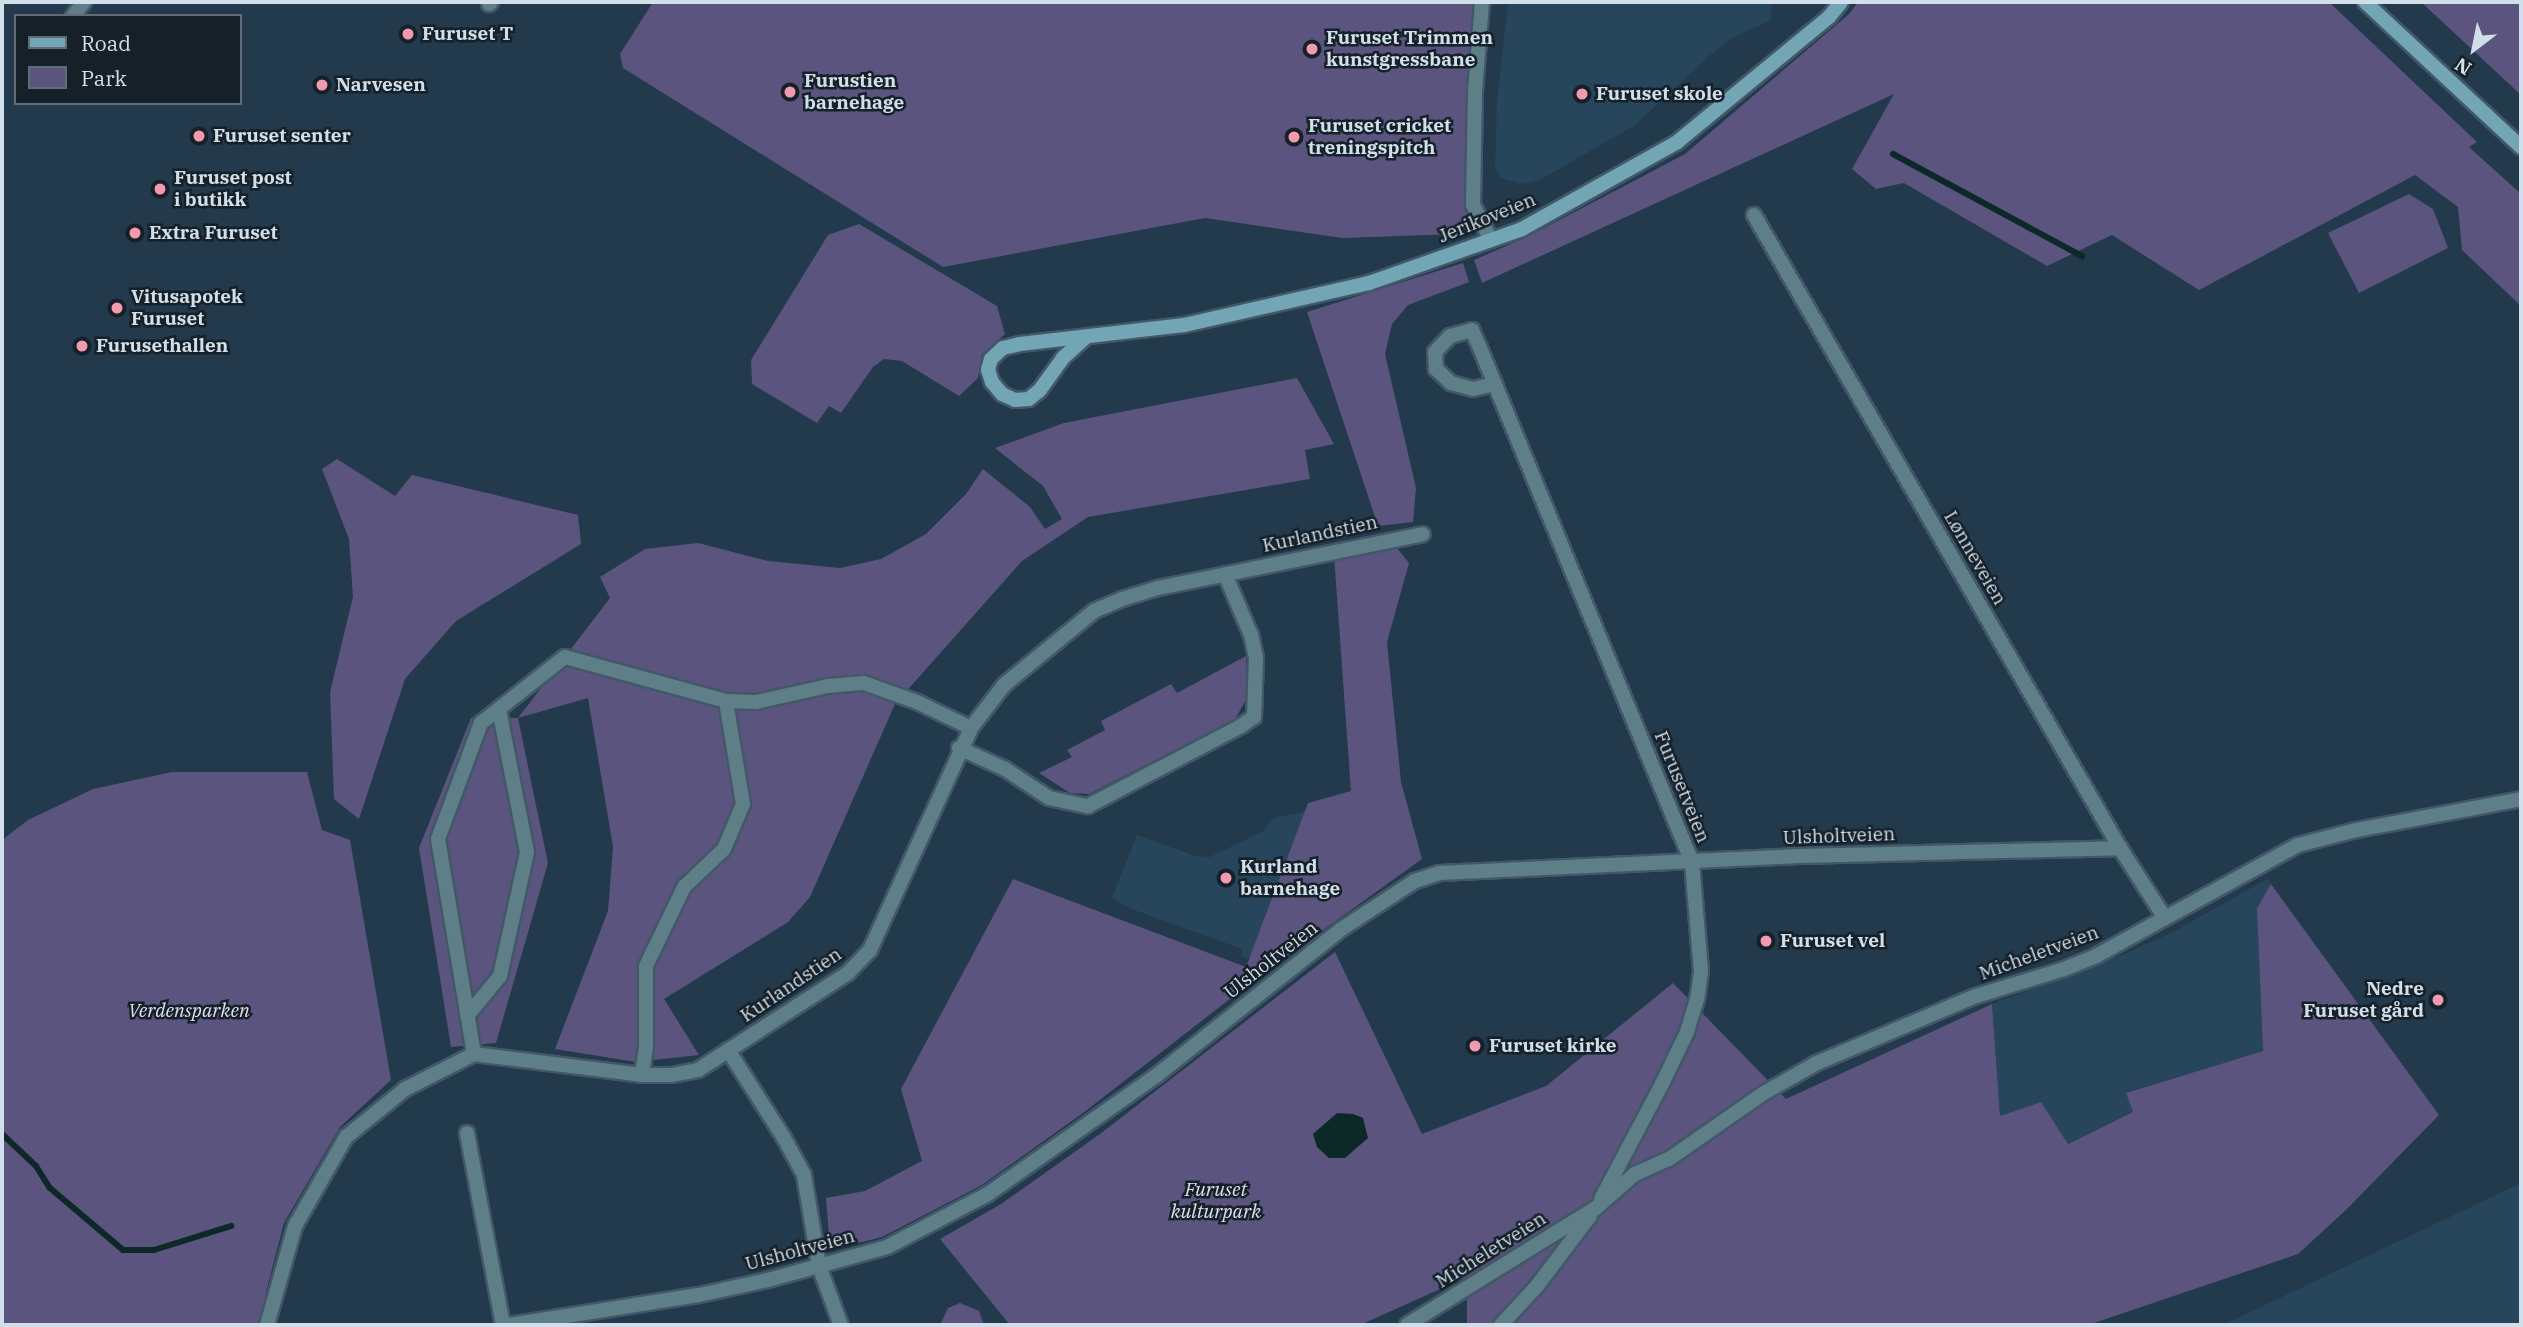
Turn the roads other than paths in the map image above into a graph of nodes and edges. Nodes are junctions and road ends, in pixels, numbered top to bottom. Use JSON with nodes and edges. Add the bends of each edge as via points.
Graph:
{"nodes":[{"id":1,"x":1482,"y":2,"type":"edge"},
{"id":2,"x":1841,"y":2,"type":"edge"},
{"id":3,"x":2365,"y":2,"type":"edge"},
{"id":4,"x":2521,"y":147,"type":"edge"},
{"id":5,"x":1755,"y":215,"type":"dead end"},
{"id":6,"x":1491,"y":240,"type":"junction"},
{"id":7,"x":1086,"y":338,"type":"junction"},
{"id":8,"x":1494,"y":384,"type":"junction"},
{"id":9,"x":1423,"y":534,"type":"dead end"},
{"id":10,"x":1225,"y":574,"type":"junction"},
{"id":11,"x":726,"y":701,"type":"junction"},
{"id":12,"x":499,"y":709,"type":"junction"},
{"id":13,"x":971,"y":728,"type":"junction"},
{"id":14,"x":959,"y":748,"type":"junction"},
{"id":15,"x":2521,"y":799,"type":"edge"},
{"id":16,"x":2120,"y":848,"type":"junction"},
{"id":17,"x":1692,"y":862,"type":"junction"},
{"id":18,"x":2165,"y":918,"type":"junction"},
{"id":19,"x":467,"y":1016,"type":"junction"},
{"id":20,"x":729,"y":1050,"type":"junction"},
{"id":21,"x":474,"y":1054,"type":"junction"},
{"id":22,"x":642,"y":1075,"type":"junction"},
{"id":23,"x":467,"y":1133,"type":"dead end"},
{"id":24,"x":1596,"y":1208,"type":"junction"},
{"id":25,"x":819,"y":1266,"type":"junction"},
{"id":26,"x":267,"y":1325,"type":"edge"},
{"id":27,"x":503,"y":1325,"type":"edge"},
{"id":28,"x":509,"y":1325,"type":"edge"},
{"id":29,"x":841,"y":1325,"type":"edge"},
{"id":30,"x":1408,"y":1325,"type":"edge"},
{"id":31,"x":1501,"y":1325,"type":"edge"}],
"edges":[{"from":1,"to":6,"type":"street","via":[[1474,205]]},
{"from":2,"to":6,"type":"street","name":"Jerikoveien","via":[[1829,17],[1676,143],[1522,229]]},
{"from":3,"to":4,"type":"street"},
{"from":5,"to":16,"type":"street","name":"Lønneveien"},
{"from":6,"to":7,"type":"street","name":"Jerikoveien","via":[[1368,283],[1184,325]]},
{"from":7,"to":7,"type":"street","name":"Jerikoveien","via":[[1003,348],[991,359],[992,382],[1014,400],[1029,399]]},
{"from":8,"to":8,"type":"street","name":"Furusetveien","via":[[1472,330],[1450,336],[1435,352],[1436,369],[1451,383],[1473,389]]},
{"from":8,"to":17,"type":"street","name":"Furusetveien"},
{"from":9,"to":10,"type":"street","name":"Kurlandstien"},
{"from":10,"to":13,"type":"street","name":"Kurlandstien","via":[[1134,595],[1094,611],[1004,685]]},
{"from":10,"to":14,"type":"street","via":[[1256,658],[1254,717],[1241,726],[1088,806],[1049,798],[1005,769]]},
{"from":11,"to":12,"type":"street","via":[[565,656]]},
{"from":11,"to":13,"type":"street","via":[[755,702],[864,683]]},
{"from":11,"to":22,"type":"street","via":[[743,804],[724,849],[684,887],[646,965]]},
{"from":12,"to":19,"type":"street","via":[[527,852],[500,976]]},
{"from":12,"to":19,"type":"street","via":[[481,723],[438,839]]},
{"from":13,"to":14,"type":"street","name":"Kurlandstien"},
{"from":14,"to":20,"type":"street","name":"Kurlandstien","via":[[870,950],[848,974]]},
{"from":15,"to":18,"type":"street","name":"Micheletveien","via":[[2298,845]]},
{"from":16,"to":17,"type":"street","name":"Ulsholtveien"},
{"from":16,"to":18,"type":"street","name":"Lønneveien"},
{"from":17,"to":24,"type":"street","name":"Furusetveien","via":[[1701,972],[1697,999],[1662,1084]]},
{"from":17,"to":25,"type":"street","name":"Ulsholtveien","via":[[1438,873],[1415,881],[1340,930],[1156,1076],[988,1194],[887,1247]]},
{"from":18,"to":24,"type":"street","name":"Micheletveien","via":[[2064,969],[1973,998],[1817,1063],[1763,1093],[1669,1159],[1635,1174]]},
{"from":19,"to":21,"type":"street"},
{"from":20,"to":22,"type":"street","name":"Kurlandstien","via":[[698,1070]]},
{"from":20,"to":25,"type":"street","via":[[804,1175]]},
{"from":21,"to":22,"type":"street","name":"Kurlandstien"},
{"from":21,"to":26,"type":"street","via":[[405,1089],[346,1137],[295,1226]]},
{"from":23,"to":27,"type":"street"},
{"from":24,"to":30,"type":"street","name":"Micheletveien"},
{"from":24,"to":31,"type":"street","name":"Micheletveien"},
{"from":25,"to":28,"type":"street","name":"Ulsholtveien","via":[[690,1296]]},
{"from":25,"to":29,"type":"street"}]}
